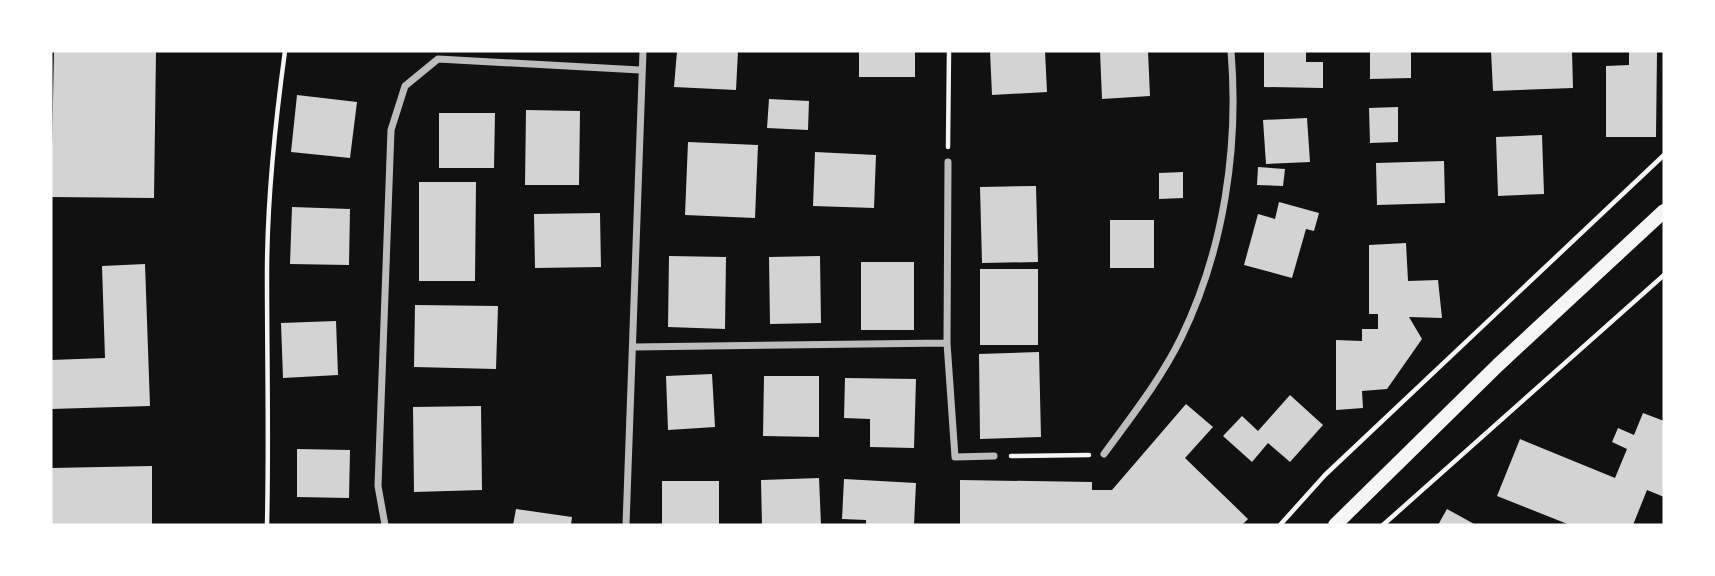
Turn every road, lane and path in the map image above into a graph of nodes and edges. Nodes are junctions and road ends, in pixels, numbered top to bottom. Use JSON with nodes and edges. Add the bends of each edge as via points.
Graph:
{"nodes":[{"id":1,"x":285,"y":51,"type":"edge"},
{"id":2,"x":643,"y":51,"type":"edge"},
{"id":3,"x":949,"y":51,"type":"edge"},
{"id":4,"x":1231,"y":51,"type":"edge"},
{"id":5,"x":640,"y":70,"type":"junction"},
{"id":6,"x":1664,"y":155,"type":"edge"},
{"id":7,"x":948,"y":162,"type":"joint"},
{"id":8,"x":1664,"y":211,"type":"edge"},
{"id":9,"x":1664,"y":275,"type":"edge"},
{"id":10,"x":947,"y":343,"type":"junction"},
{"id":11,"x":634,"y":347,"type":"junction"},
{"id":12,"x":1104,"y":454,"type":"joint"},
{"id":13,"x":994,"y":456,"type":"joint"},
{"id":14,"x":267,"y":525,"type":"edge"},
{"id":15,"x":385,"y":525,"type":"edge"},
{"id":16,"x":626,"y":525,"type":"edge"},
{"id":17,"x":1280,"y":525,"type":"edge"},
{"id":18,"x":1335,"y":525,"type":"edge"},
{"id":19,"x":1383,"y":525,"type":"edge"}],
"edges":[{"from":1,"to":14,"type":"path","via":[[275,125],[267,273]]},
{"from":2,"to":5,"type":"street"},
{"from":3,"to":7,"type":"path"},
{"from":4,"to":12,"type":"street","via":[[1229,174],[1208,266],[1181,338]]},
{"from":5,"to":11,"type":"street"},
{"from":5,"to":15,"type":"street","via":[[438,59],[405,86],[391,130],[378,486]]},
{"from":6,"to":17,"type":"path","via":[[1325,475]]},
{"from":7,"to":10,"type":"street"},
{"from":8,"to":18,"type":"main road","via":[[1497,365]]},
{"from":9,"to":19,"type":"path"},
{"from":10,"to":11,"type":"street"},
{"from":10,"to":13,"type":"street","via":[[955,457]]},
{"from":11,"to":16,"type":"street"},
{"from":12,"to":13,"type":"path"}]}
